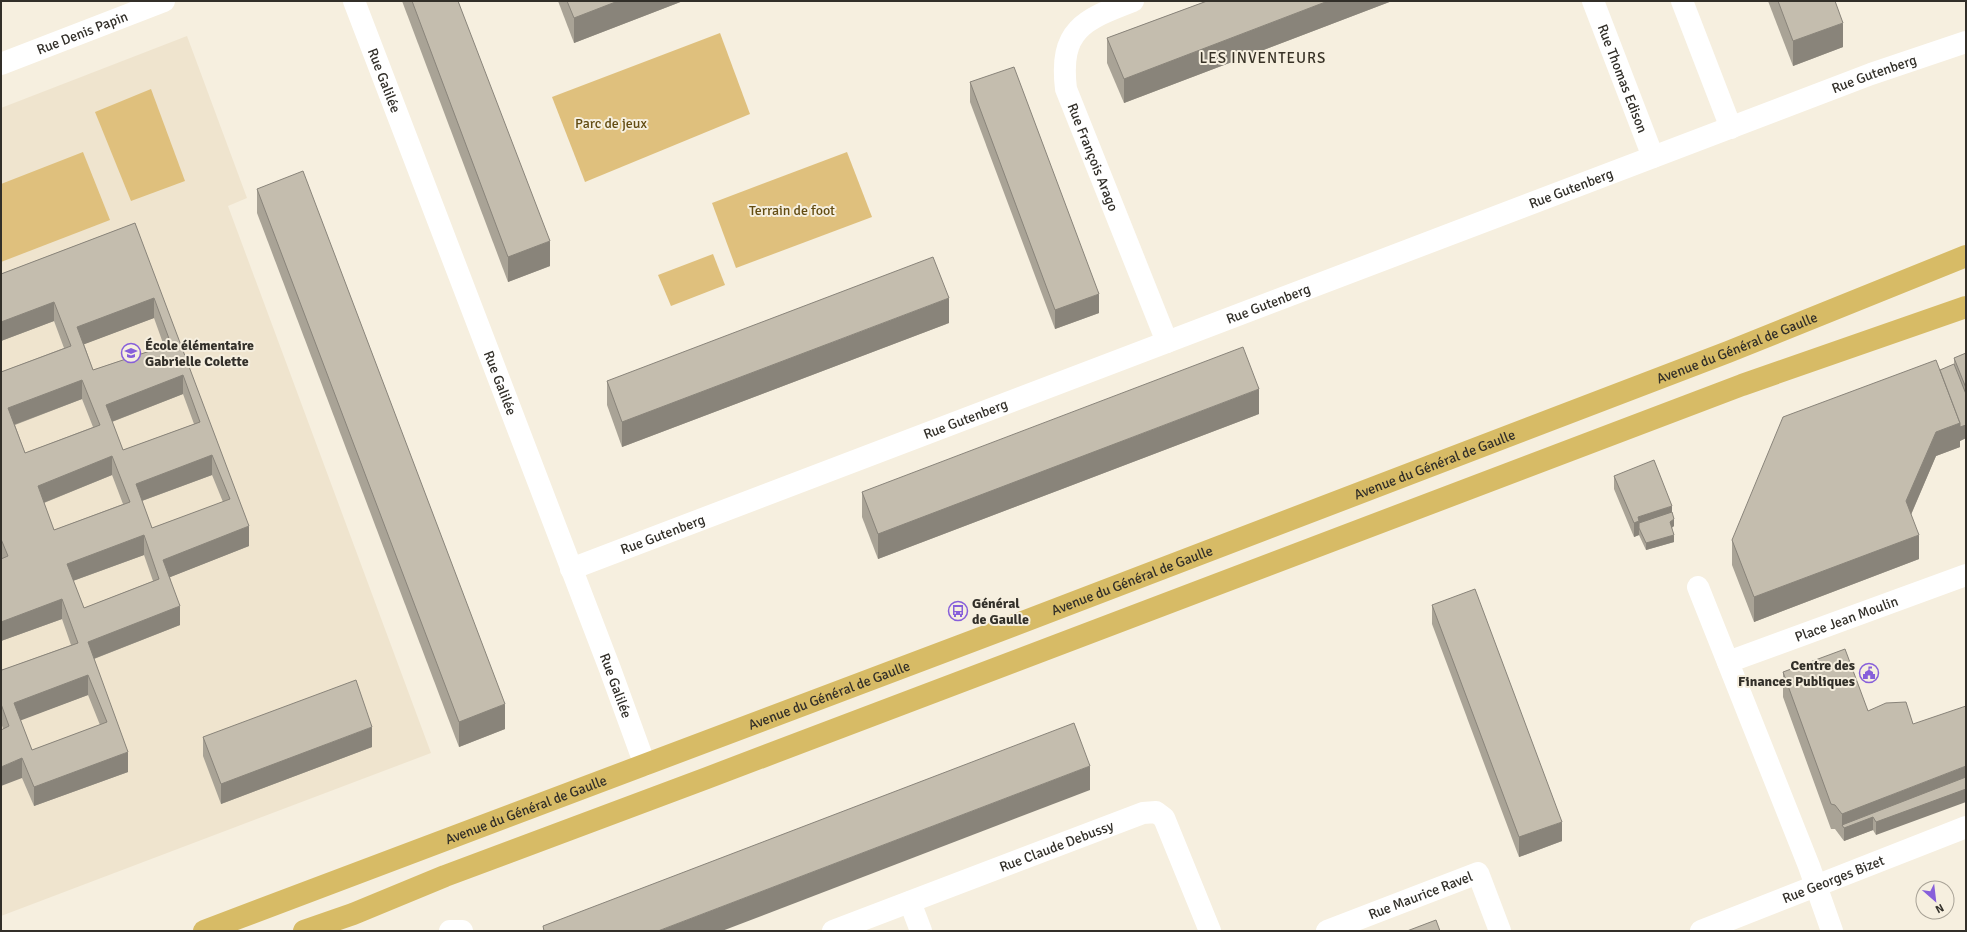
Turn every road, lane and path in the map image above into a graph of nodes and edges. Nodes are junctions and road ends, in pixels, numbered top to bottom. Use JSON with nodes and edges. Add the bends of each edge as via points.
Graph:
{"nodes":[{"id":1,"x":164,"y":1,"type":"edge"},
{"id":2,"x":354,"y":1,"type":"edge"},
{"id":3,"x":1133,"y":1,"type":"edge"},
{"id":4,"x":1593,"y":1,"type":"edge"},
{"id":5,"x":1682,"y":1,"type":"edge"},
{"id":6,"x":1966,"y":42,"type":"edge"},
{"id":7,"x":1,"y":64,"type":"edge"},
{"id":8,"x":1731,"y":128,"type":"junction"},
{"id":9,"x":1653,"y":157,"type":"junction"},
{"id":10,"x":1966,"y":256,"type":"edge"},
{"id":11,"x":1966,"y":307,"type":"edge"},
{"id":12,"x":1167,"y":342,"type":"junction"},
{"id":13,"x":570,"y":568,"type":"junction"},
{"id":14,"x":1966,"y":576,"type":"edge"},
{"id":15,"x":1698,"y":587,"type":"dead end"},
{"id":16,"x":1728,"y":662,"type":"junction"},
{"id":17,"x":644,"y":765,"type":"junction"},
{"id":18,"x":1966,"y":827,"type":"edge"},
{"id":19,"x":1816,"y":886,"type":"junction"},
{"id":20,"x":910,"y":902,"type":"junction"},
{"id":21,"x":204,"y":931,"type":"edge"},
{"id":22,"x":304,"y":931,"type":"edge"},
{"id":23,"x":450,"y":931,"type":"edge"},
{"id":24,"x":462,"y":931,"type":"edge"},
{"id":25,"x":833,"y":931,"type":"edge"},
{"id":26,"x":921,"y":931,"type":"edge"},
{"id":27,"x":1210,"y":931,"type":"edge"},
{"id":28,"x":1327,"y":931,"type":"edge"},
{"id":29,"x":1500,"y":931,"type":"edge"},
{"id":30,"x":1701,"y":931,"type":"edge"},
{"id":31,"x":1832,"y":931,"type":"edge"}],
"edges":[{"from":1,"to":7,"type":"street","name":"Rue Denis Papin"},
{"from":2,"to":13,"type":"street","name":"Rue Galilée"},
{"from":3,"to":12,"type":"street","name":"Rue François Arago","via":[[1096,16],[1082,26],[1070,40],[1064,73],[1066,89]]},
{"from":4,"to":9,"type":"street","name":"Rue Thomas Edison"},
{"from":5,"to":8,"type":"street"},
{"from":6,"to":8,"type":"street","name":"Rue Gutenberg","via":[[1871,74]]},
{"from":8,"to":9,"type":"street","name":"Rue Gutenberg"},
{"from":9,"to":12,"type":"street","name":"Rue Gutenberg"},
{"from":10,"to":17,"type":"main road","name":"Avenue du Général de Gaulle","via":[[1728,352]]},
{"from":11,"to":22,"type":"main road","via":[[1742,385]]},
{"from":12,"to":13,"type":"street","name":"Rue Gutenberg"},
{"from":13,"to":17,"type":"street","name":"Rue Galilée"},
{"from":14,"to":16,"type":"street","name":"Place Jean Moulin"},
{"from":15,"to":16,"type":"street"},
{"from":16,"to":19,"type":"street"},
{"from":17,"to":21,"type":"main road","name":"Avenue du Général de Gaulle"},
{"from":18,"to":19,"type":"street","name":"Rue Georges Bizet"},
{"from":19,"to":30,"type":"street","name":"Rue Georges Bizet"},
{"from":19,"to":31,"type":"street"},
{"from":20,"to":25,"type":"street","name":"Rue Claude Debussy"},
{"from":20,"to":26,"type":"street"},
{"from":20,"to":27,"type":"street","name":"Rue Claude Debussy","via":[[1143,812],[1156,812],[1164,818],[1169,827]]},
{"from":23,"to":24,"type":"street"},
{"from":28,"to":29,"type":"street","name":"Rue Maurice Ravel","via":[[1478,873]]}]}
